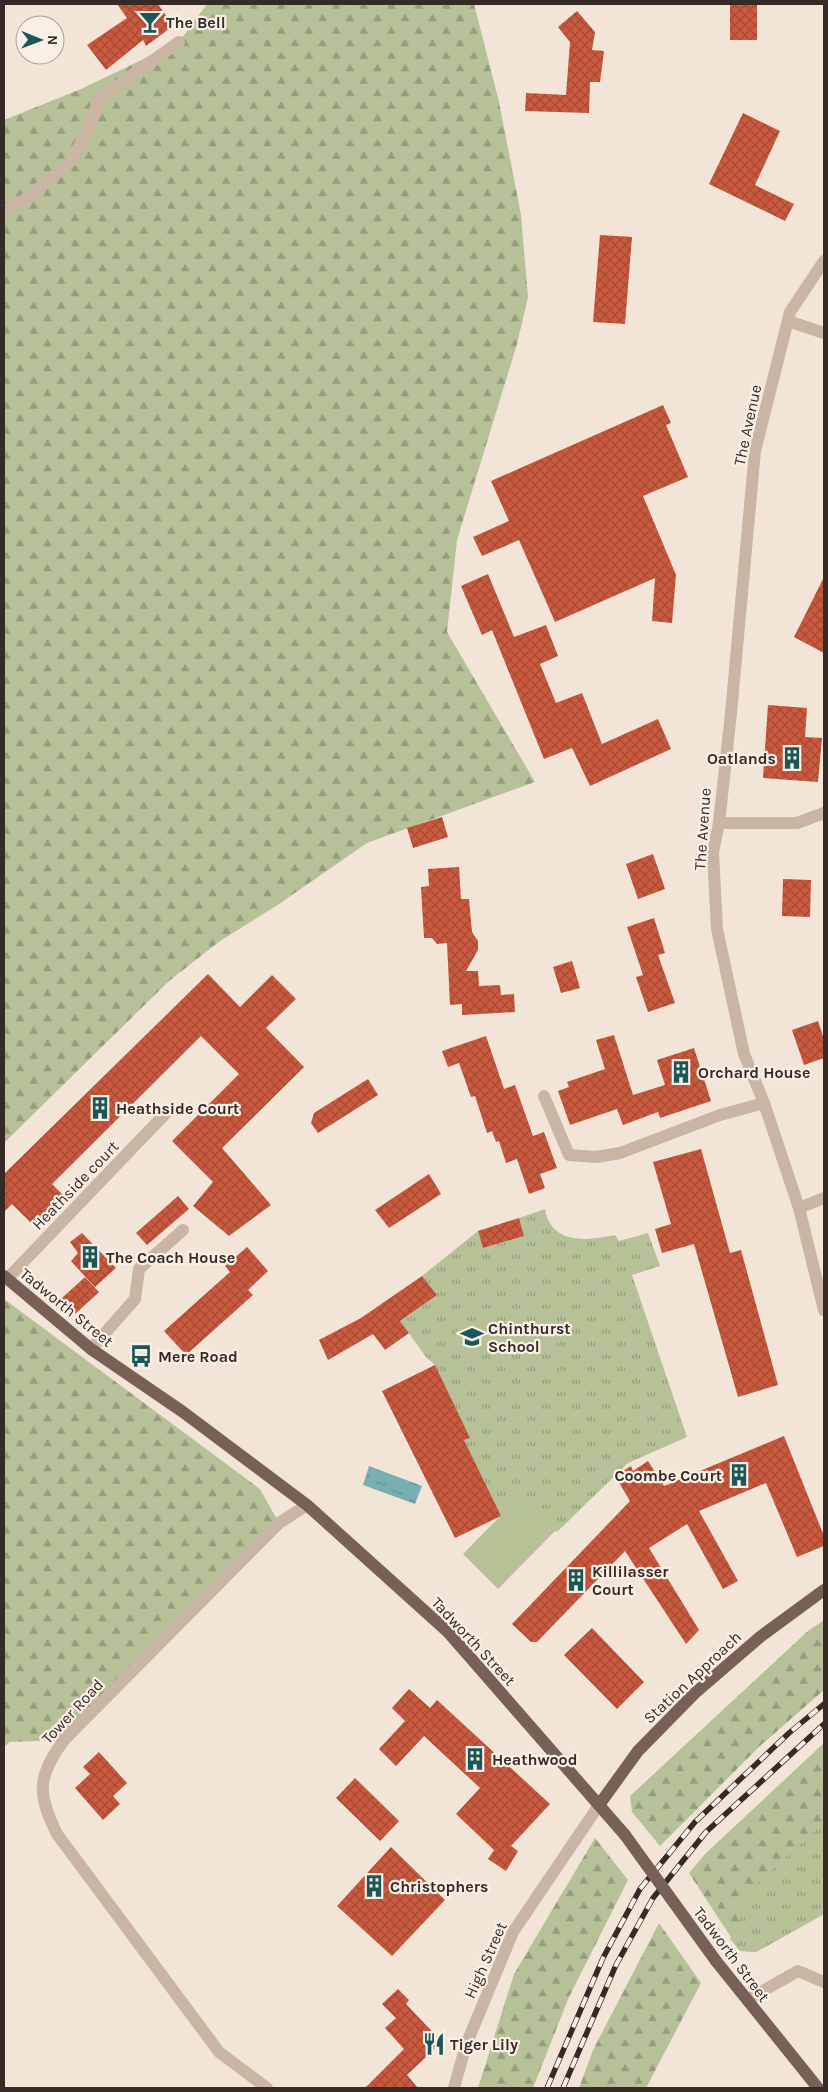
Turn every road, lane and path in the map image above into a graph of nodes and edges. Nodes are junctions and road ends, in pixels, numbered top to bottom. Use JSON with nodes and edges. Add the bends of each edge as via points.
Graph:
{"nodes":[{"id":1,"x":179,"y":42,"type":"dead end"},
{"id":2,"x":4,"y":212,"type":"edge"},
{"id":3,"x":824,"y":261,"type":"edge"},
{"id":4,"x":788,"y":321,"type":"junction"},
{"id":5,"x":824,"y":333,"type":"edge"},
{"id":6,"x":824,"y":813,"type":"edge"},
{"id":7,"x":719,"y":823,"type":"junction"},
{"id":8,"x":544,"y":1096,"type":"dead end"},
{"id":9,"x":764,"y":1103,"type":"junction"},
{"id":10,"x":166,"y":1113,"type":"dead end"},
{"id":11,"x":824,"y":1198,"type":"edge"},
{"id":12,"x":798,"y":1208,"type":"junction"},
{"id":13,"x":183,"y":1230,"type":"dead end"},
{"id":14,"x":5,"y":1277,"type":"edge"},
{"id":15,"x":824,"y":1310,"type":"edge"},
{"id":16,"x":91,"y":1349,"type":"junction"},
{"id":17,"x":308,"y":1505,"type":"junction"},
{"id":18,"x":824,"y":1590,"type":"edge"},
{"id":19,"x":599,"y":1805,"type":"junction"},
{"id":20,"x":824,"y":1982,"type":"edge"},
{"id":21,"x":747,"y":2000,"type":"junction"},
{"id":22,"x":267,"y":2088,"type":"edge"},
{"id":23,"x":454,"y":2088,"type":"edge"},
{"id":24,"x":818,"y":2088,"type":"edge"}],
"edges":[{"from":1,"to":2,"type":"street","via":[[100,98],[71,161],[26,199]]},
{"from":3,"to":4,"type":"street","name":"The Avenue","via":[[790,312]]},
{"from":4,"to":5,"type":"street"},
{"from":4,"to":7,"type":"street","name":"The Avenue","via":[[755,451]]},
{"from":6,"to":7,"type":"street","via":[[797,823]]},
{"from":7,"to":9,"type":"street","name":"The Avenue","via":[[713,852],[717,929],[744,1054]]},
{"from":8,"to":9,"type":"street","via":[[569,1155],[596,1157],[620,1153],[720,1115]]},
{"from":9,"to":12,"type":"street","name":"The Avenue"},
{"from":10,"to":14,"type":"street","name":"Heathside court"},
{"from":11,"to":12,"type":"street"},
{"from":12,"to":15,"type":"street","name":"The Avenue"},
{"from":13,"to":16,"type":"street","via":[[139,1269],[135,1300]]},
{"from":14,"to":16,"type":"main road","name":"Tadworth Street"},
{"from":16,"to":17,"type":"main road","name":"Tadworth Street"},
{"from":17,"to":19,"type":"main road","name":"Tadworth Street","via":[[448,1632]]},
{"from":17,"to":22,"type":"street","name":"Tower Road","via":[[279,1523],[64,1740],[49,1760],[42,1783],[45,1810],[62,1842],[218,2052]]},
{"from":18,"to":19,"type":"main road","name":"Station Approach","via":[[760,1637],[695,1693],[638,1751]]},
{"from":19,"to":21,"type":"main road","name":"Tadworth Street","bridge":true,"via":[[625,1835]]},
{"from":19,"to":23,"type":"street","name":"High Street","via":[[513,1932],[466,2045]]},
{"from":20,"to":21,"type":"street","via":[[798,1971]]},
{"from":21,"to":24,"type":"main road","name":"Tadworth Street"}]}
